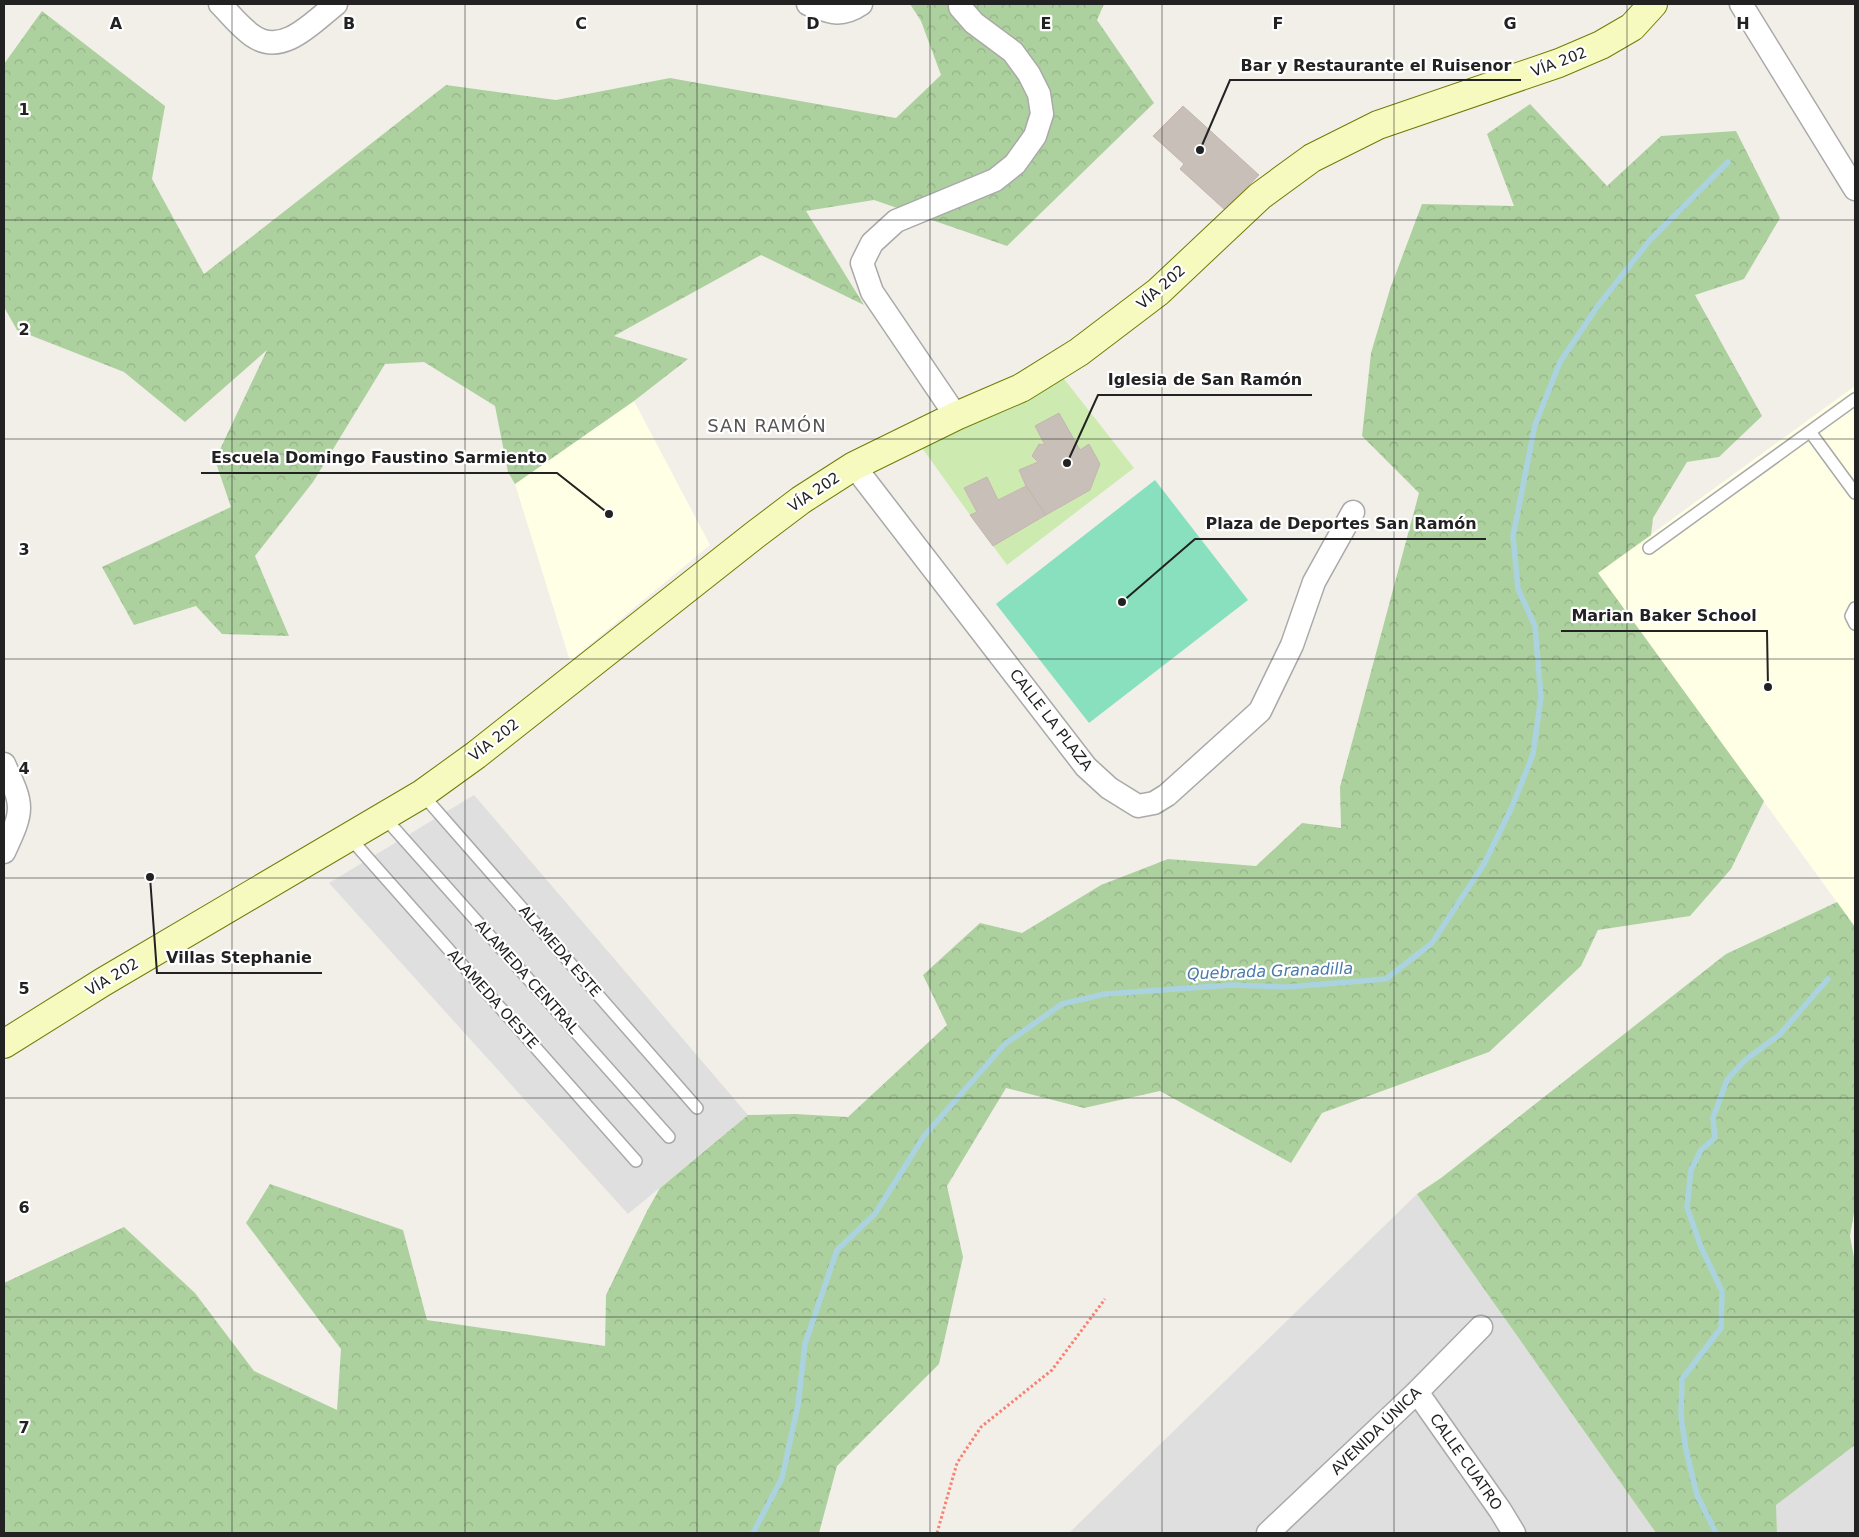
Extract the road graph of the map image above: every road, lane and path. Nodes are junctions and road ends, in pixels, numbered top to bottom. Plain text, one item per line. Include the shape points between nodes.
1 (220, 4) edge
2 (336, 4) edge
3 (808, 4) edge
4 (861, 4) edge
5 (960, 4) edge
6 (1653, 4) edge
7 (1741, 4) edge
8 (1855, 189) edge
9 (1855, 399) edge
10 (956, 416) junction
11 (1811, 433) junction
12 (854, 466) junction
13 (1855, 493) edge
14 (1353, 512) dead end
15 (1649, 548) dead end
16 (1855, 608) edge
17 (1855, 624) edge
18 (4, 764) edge
19 (422, 794) junction
20 (384, 817) junction
21 (350, 838) junction
22 (4, 852) edge
23 (4, 1044) edge
24 (697, 1108) dead end
25 (669, 1138) dead end
26 (636, 1161) dead end
27 (1105, 1299) dead end
28 (1481, 1327) dead end
29 (1417, 1392) junction
30 (937, 1533) edge
31 (1268, 1533) edge
32 (1514, 1533) edge

1 - 2 street via 254,37 273,43 290,40
3 - 4 street via 832,14 850,12
5 - 10 street via 974,23 1013,52 1029,74 1039,94 1042,114 1035,136 1015,164 996,180 896,221 872,243 862,264 872,292
6 - 10 main road, VÍA 202 via 1632,27 1601,46 1559,64 1378,125 1312,158 1260,196 1158,292 1079,352 1021,388
7 - 8 street
9 - 11 lane
10 - 12 main road, VÍA 202
11 - 13 lane
11 - 15 lane
12 - 14 street, CALLE LA PLAZA via 1086,767 1109,788 1138,806 1154,803 1167,795 1260,711 1292,645 1314,582
12 - 19 main road, VÍA 202 via 763,528
16 - 17 lane via 1851,616
18 - 22 street via 19,796 19,819
19 - 20 main road, VÍA 202
19 - 24 lane, ALAMEDA ESTE
20 - 21 main road, VÍA 202
20 - 25 lane, ALAMEDA CENTRAL
21 - 23 main road, VÍA 202 via 103,982
21 - 26 lane, ALAMEDA OESTE
27 - 30 path via 1052,1370 982,1427 957,1463
28 - 29 street, AVENIDA ÚNICA
29 - 31 street, AVENIDA ÚNICA
29 - 32 street, CALLE CUATRO

